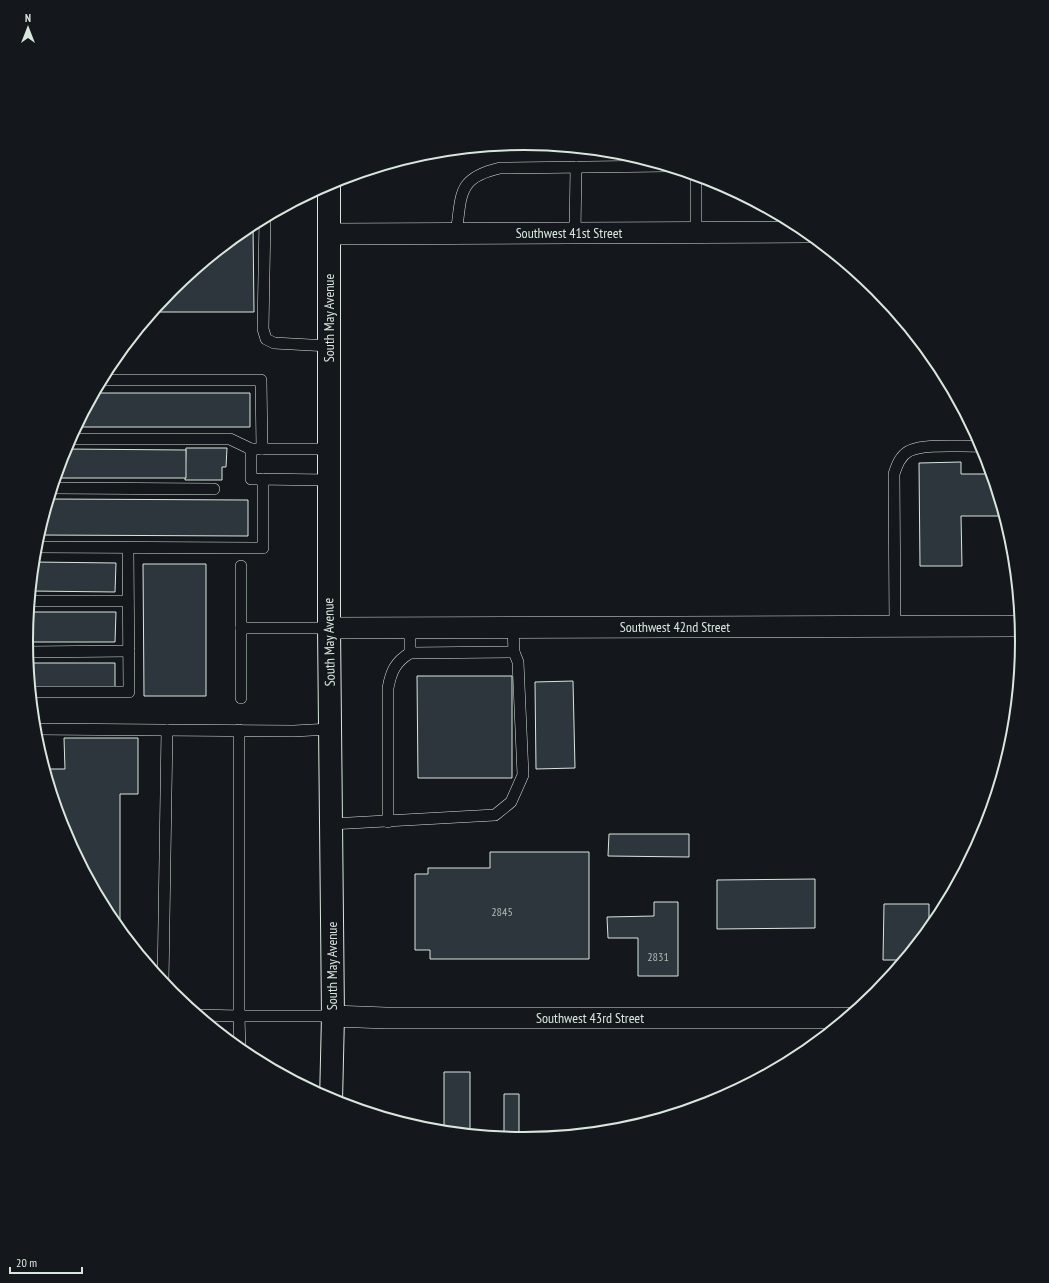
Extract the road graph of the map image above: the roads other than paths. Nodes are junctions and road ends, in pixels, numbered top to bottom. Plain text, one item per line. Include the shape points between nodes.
1 (649, 166) edge
2 (576, 167) junction
3 (696, 181) edge
4 (329, 190) edge
5 (265, 225) edge
6 (797, 232) edge
7 (575, 233) junction
8 (696, 233) junction
9 (329, 234) junction
10 (456, 234) junction
11 (329, 346) junction
12 (109, 380) edge
13 (77, 439) edge
14 (976, 446) edge
15 (256, 448) junction
16 (329, 448) junction
17 (263, 479) junction
18 (329, 480) junction
19 (58, 488) edge
20 (214, 489) dead end
21 (42, 547) edge
22 (128, 548) junction
23 (241, 566) dead end
24 (35, 601) edge
25 (128, 601) junction
26 (895, 626) junction
27 (1016, 626) edge
28 (241, 628) junction
29 (329, 628) junction
30 (410, 628) junction
31 (513, 628) junction
32 (33, 652) edge
33 (129, 652) junction
34 (514, 652) junction
35 (410, 654) junction
36 (36, 692) edge
37 (241, 698) dead end
38 (41, 729) edge
39 (330, 729) junction
40 (167, 730) junction
41 (239, 730) junction
42 (388, 822) junction
43 (331, 824) junction
44 (163, 975) edge
45 (205, 1015) edge
46 (239, 1016) junction
47 (333, 1016) junction
48 (840, 1018) edge
49 (240, 1042) edge
50 (331, 1094) edge

1 - 2 lane
2 - 7 lane
2 - 10 lane via 500,168 486,171 473,178 462,191
3 - 8 lane
4 - 9 main road, South May Avenue
5 - 11 lane via 263,329 266,339 274,343
6 - 8 street, Southwest 41st Street
7 - 8 street, Southwest 41st Street
7 - 10 street, Southwest 41st Street
9 - 10 street, Southwest 41st Street
9 - 11 main road, South May Avenue
11 - 16 main road, South May Avenue
12 - 15 lane via 261,380
13 - 15 lane via 230,439
14 - 26 lane via 923,447 908,452 898,462 894,474
15 - 16 lane
15 - 17 lane via 251,479
16 - 18 main road, South May Avenue
17 - 18 lane
17 - 22 lane via 263,548
18 - 29 main road, South May Avenue
19 - 20 lane
21 - 22 lane
22 - 25 lane
23 - 28 lane
24 - 25 lane
25 - 33 lane
26 - 27 street, Southwest 42nd Street
26 - 31 street, Southwest 42nd Street
28 - 29 lane
28 - 37 lane
29 - 30 street, Southwest 42nd Street
29 - 39 main road, South May Avenue
30 - 31 street, Southwest 42nd Street
30 - 35 lane
31 - 34 lane
32 - 33 lane
33 - 36 lane via 129,692
34 - 35 lane
34 - 42 lane via 518,662 523,775 511,802 495,815
35 - 42 lane via 401,659 390,675 388,688
38 - 40 lane
39 - 41 lane
39 - 43 main road, South May Avenue
40 - 41 lane
40 - 44 lane
41 - 46 lane
42 - 43 lane
43 - 47 main road, South May Avenue
45 - 46 lane
46 - 47 lane
46 - 49 lane
47 - 48 street, Southwest 43rd Street
47 - 50 main road, South May Avenue

